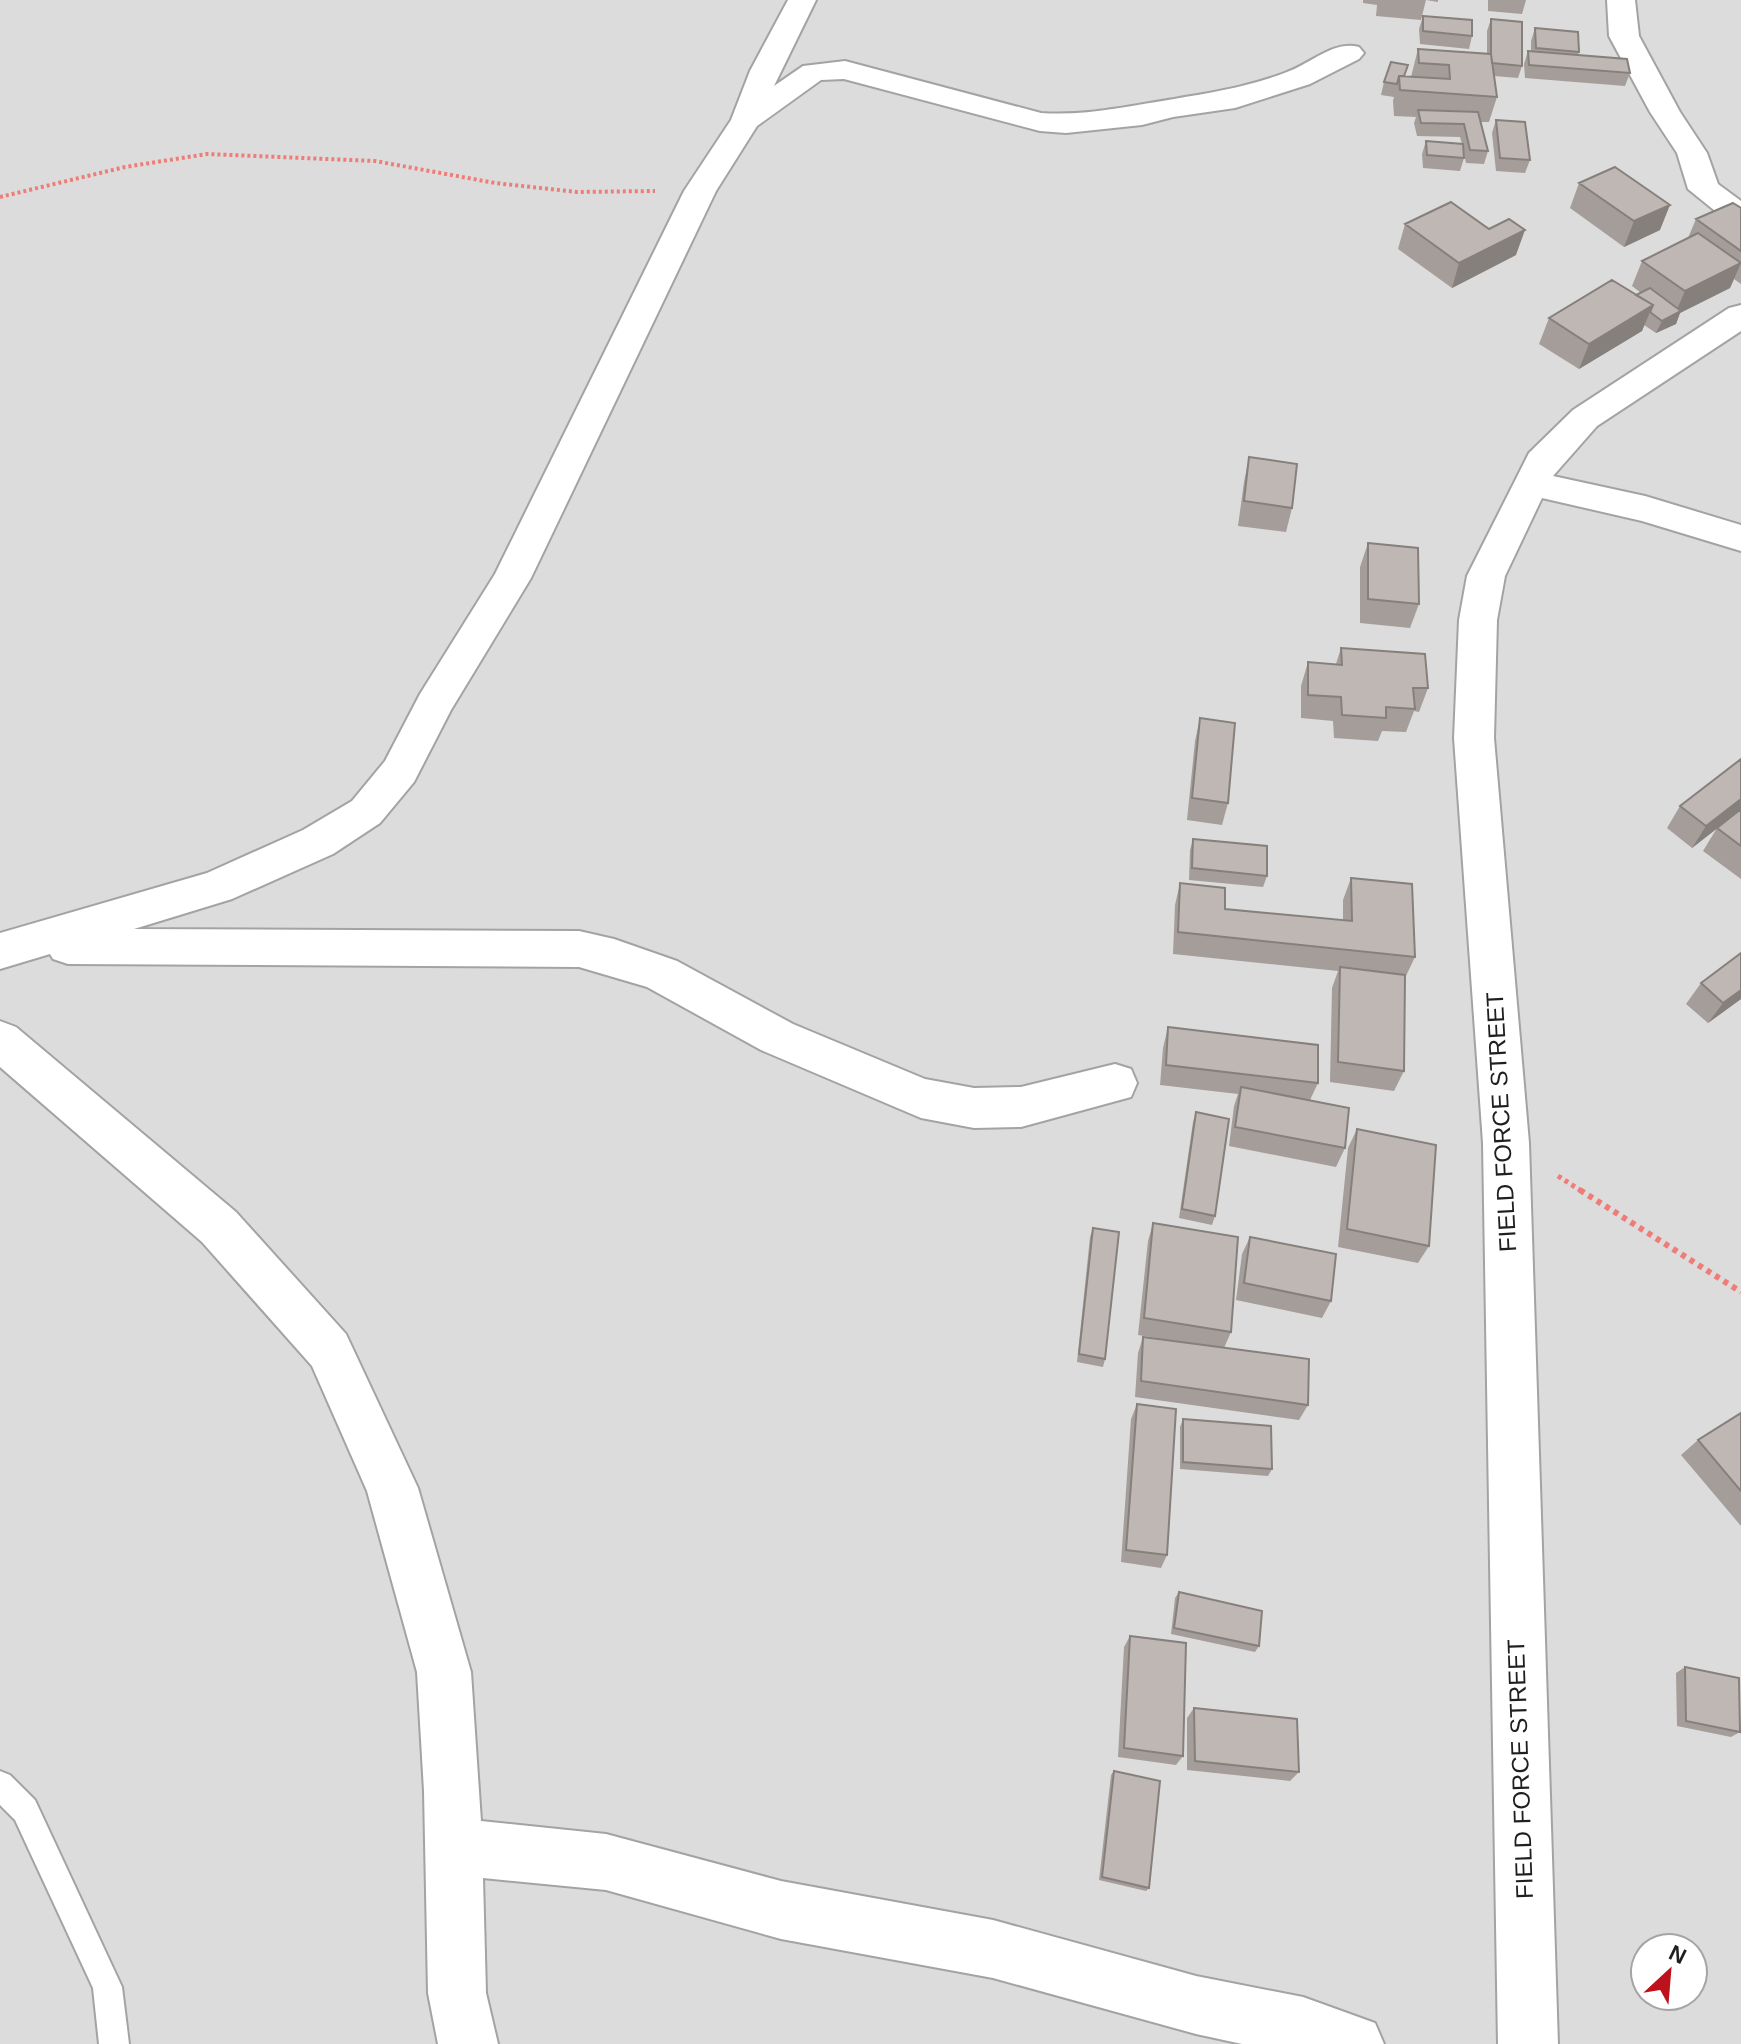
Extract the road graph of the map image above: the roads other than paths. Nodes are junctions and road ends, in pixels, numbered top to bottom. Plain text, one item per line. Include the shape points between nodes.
1 (802, 0) edge
2 (1621, 0) edge
3 (1349, 53) dead end
4 (746, 120) junction
5 (1741, 216) edge
6 (1741, 316) edge
7 (1530, 483) junction
8 (1741, 538) edge
9 (11, 948) edge
10 (0, 1040) edge
11 (1115, 1083) dead end
12 (0, 1785) edge
13 (453, 1847) junction
14 (114, 2044) edge
15 (468, 2044) edge
16 (1354, 2044) edge
17 (1528, 2044) edge

1 - 4 street
2 - 5 street via 1624,36 1692,153 1704,189
3 - 4 street via 1299,78 1235,99 1104,121 1040,122 845,70 813,72
4 - 9 street via 700,191 512,578 434,704 400,771 366,812 318,842 217,887
6 - 7 street, FIELD FORCE STREET via 1585,418 1542,462
7 - 8 street
7 - 17 street, FIELD FORCE STREET via 1486,576 1478,620 1474,723 1506,1143
9 - 11 street via 579,949 662,974 777,1037 921,1098 974,1108 1021,1107
10 - 13 street via 219,1227 329,1350 392,1488 444,1672
12 - 14 lane via 25,1810 107,1987
13 - 15 street via 457,1993
13 - 16 street via 606,1862 781,1910 993,1949

